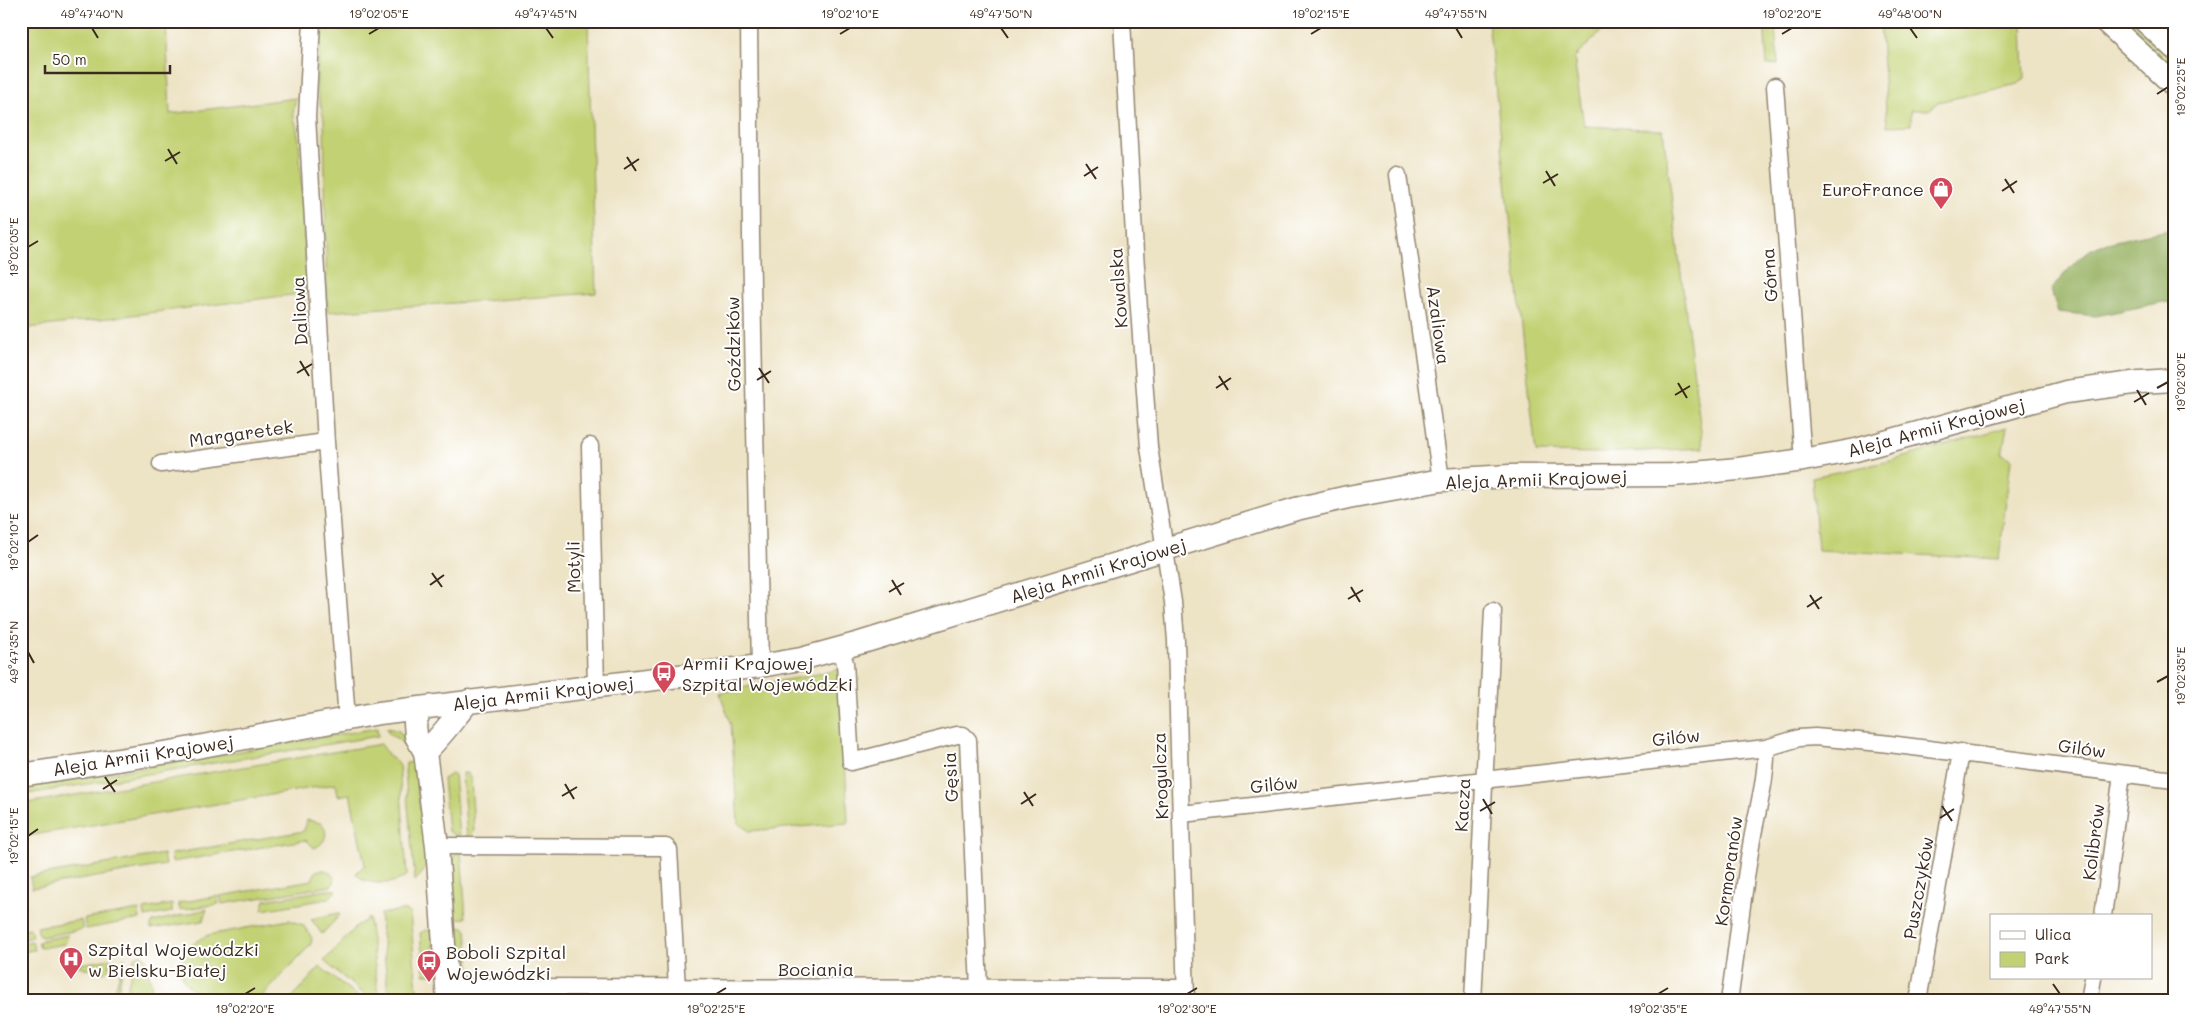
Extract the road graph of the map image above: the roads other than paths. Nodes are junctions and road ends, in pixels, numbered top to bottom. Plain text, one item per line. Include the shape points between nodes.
1 (312, 21) edge
2 (749, 21) edge
3 (1122, 21) edge
4 (2105, 21) edge
5 (2145, 21) edge
6 (2174, 48) edge
7 (2174, 84) edge
8 (1775, 86) dead end
9 (1398, 175) dead end
10 (2174, 380) edge
11 (326, 442) junction
12 (590, 446) dead end
13 (1803, 460) junction
14 (161, 464) dead end
15 (1441, 480) junction
16 (1164, 550) junction
17 (1494, 611) dead end
18 (841, 649) junction
19 (760, 666) junction
20 (596, 687) junction
21 (469, 701) junction
22 (421, 708) junction
23 (346, 719) junction
24 (1766, 748) junction
25 (425, 752) junction
26 (1961, 752) junction
27 (2122, 774) junction
28 (21, 775) edge
29 (1483, 780) junction
30 (2174, 780) edge
31 (1182, 814) junction
32 (437, 846) junction
33 (2103, 914) edge
34 (2093, 980) edge
35 (678, 988) junction
36 (979, 988) junction
37 (447, 994) edge
38 (1185, 994) edge
39 (887, 995) edge
40 (1473, 1001) edge
41 (1728, 1001) edge
42 (1918, 1001) edge
43 (2089, 1001) edge

1 - 11 street, Daliowa via 307,117
2 - 19 street, Goździków
3 - 16 street, Kowalska via 1149,447
4 - 7 street
5 - 6 street
8 - 13 street, Górna
9 - 15 street, Azaliowa
10 - 13 street, Aleja Armii Krajowej via 2066,392 1856,450
11 - 14 street, Margaretek
11 - 23 street, Daliowa
12 - 20 street, Motyli
13 - 15 street, Aleja Armii Krajowej via 1672,475 1510,476
15 - 16 street, Aleja Armii Krajowej via 1348,496 1296,509
16 - 18 street, Aleja Armii Krajowej
16 - 31 street, Krogulcza via 1176,641
17 - 29 street, Kacza
18 - 19 street, Aleja Armii Krajowej
18 - 36 street, Gęsia via 845,663 851,762 957,734 968,740
19 - 20 street, Aleja Armii Krajowej
20 - 21 street, Aleja Armii Krajowej
21 - 22 street, Aleja Armii Krajowej
21 - 25 street
22 - 23 street, Aleja Armii Krajowej
22 - 25 street via 430,740
23 - 28 street, Aleja Armii Krajowej via 176,752
24 - 26 street, Gilów via 1816,737
24 - 29 street, Gilów
24 - 41 street, Kormoranów
25 - 32 street
26 - 27 street, Gilów
26 - 42 street, Puszczyków
27 - 30 street, Gilów
27 - 33 street, Kolibrów
29 - 31 street, Gilów
29 - 40 street, Kacza
31 - 38 street, Krogulcza
32 - 35 street via 666,847 669,850
32 - 37 street
34 - 43 street
35 - 37 street, Bociania
35 - 39 street, Bociania
36 - 38 street, Bociania
36 - 39 street, Bociania

